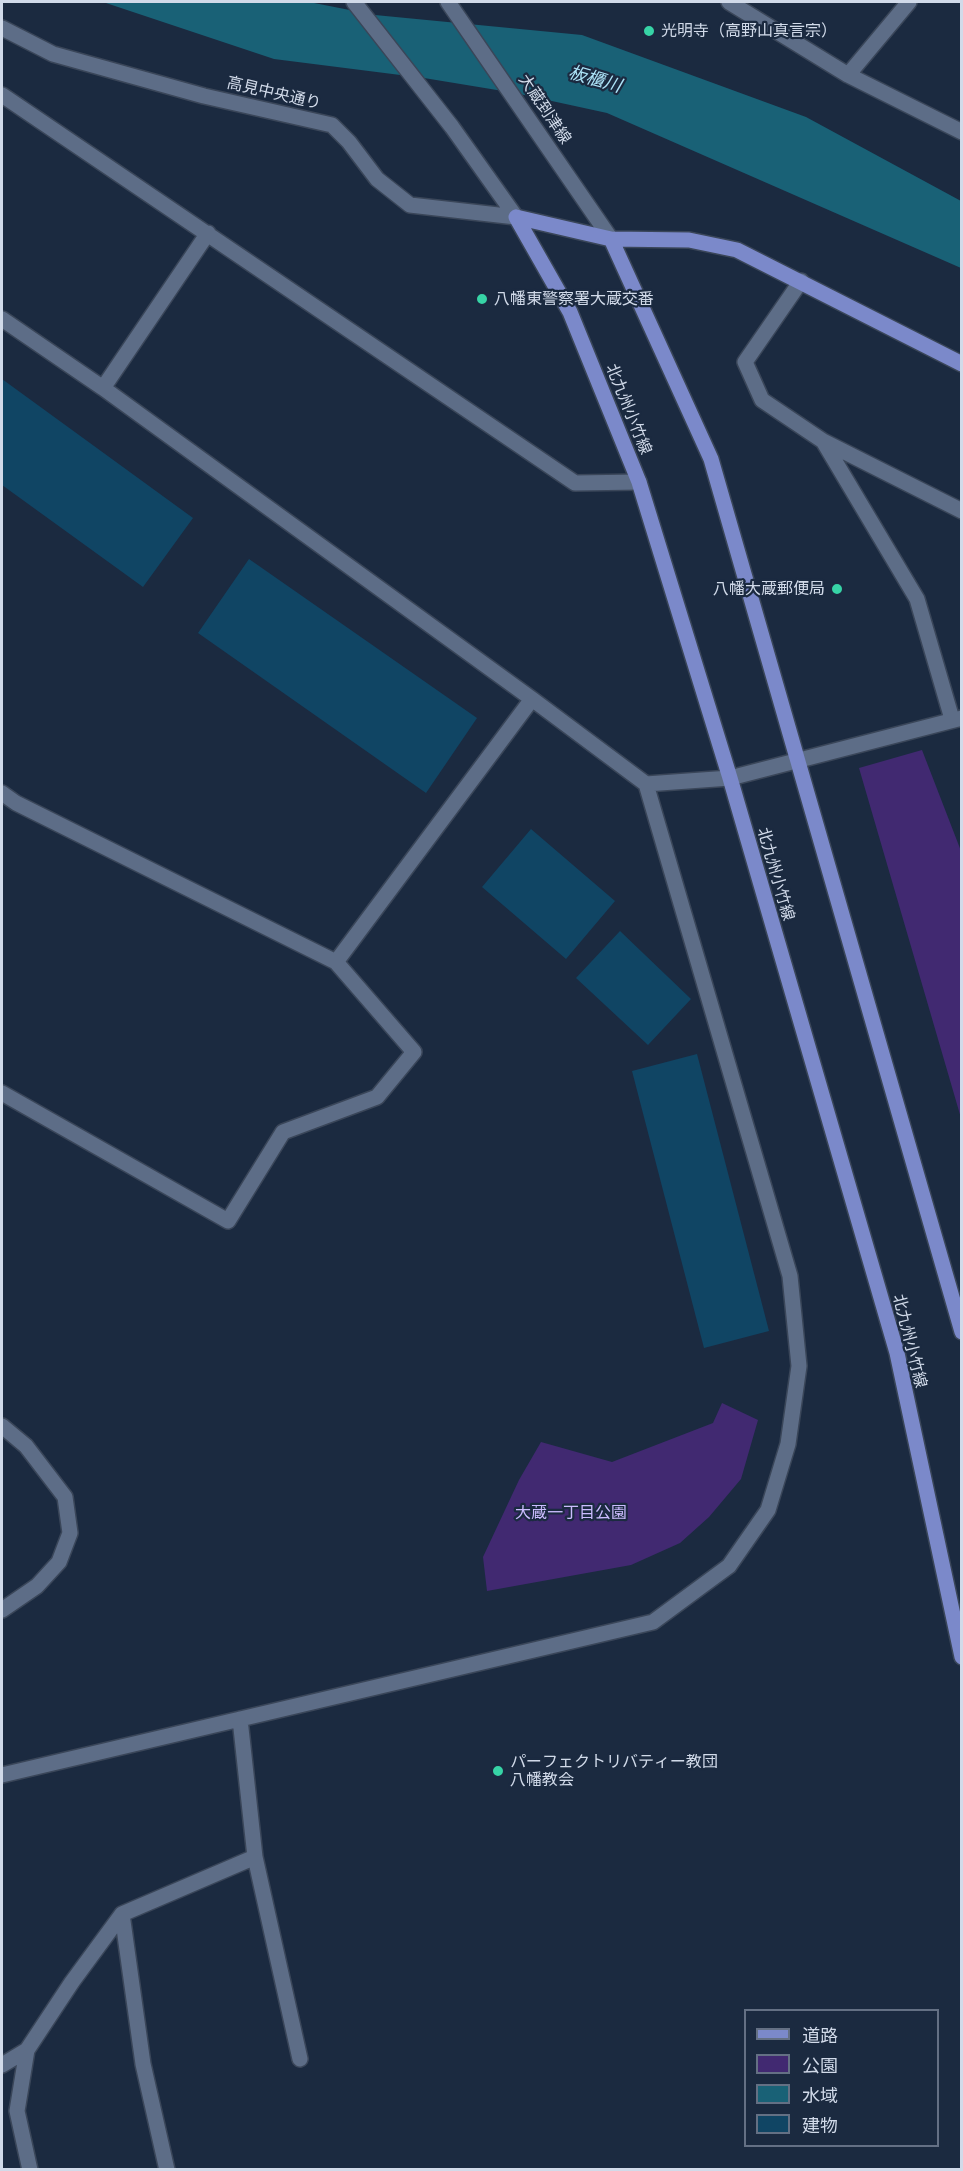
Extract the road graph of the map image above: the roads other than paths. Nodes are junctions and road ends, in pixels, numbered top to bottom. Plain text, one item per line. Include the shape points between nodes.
1 (354, 2) edge
2 (452, 2) edge
3 (729, 2) edge
4 (909, 2) edge
5 (2, 28) edge
6 (848, 75) junction
7 (2, 94) edge
8 (962, 132) edge
9 (516, 217) junction
10 (208, 233) junction
11 (611, 239) junction
12 (801, 281) junction
13 (2, 319) edge
14 (962, 364) edge
15 (103, 388) junction
16 (823, 441) junction
17 (639, 482) junction
18 (962, 511) edge
19 (532, 699) junction
20 (957, 719) edge
21 (798, 759) junction
22 (730, 778) junction
23 (646, 784) junction
24 (2, 792) edge
25 (336, 962) junction
26 (2, 1094) edge
27 (962, 1332) edge
28 (2, 1426) edge
29 (2, 1610) edge
30 (962, 1657) edge
31 (240, 1719) junction
32 (2, 1775) edge
33 (255, 1857) junction
34 (122, 1914) junction
35 (27, 2050) junction
36 (300, 2059) dead end
37 (2, 2066) edge
38 (30, 2169) edge
39 (167, 2169) edge

1 - 9 street via 452,127
2 - 11 street, 大蔵到津線
3 - 6 street
4 - 6 street
5 - 9 street, 高見中央通り via 53,54 204,96 332,125 377,178 410,205
6 - 8 street
7 - 10 street
9 - 11 main road
9 - 17 main road, 北九州小竹線 via 570,312
10 - 15 street
10 - 17 street via 575,483
11 - 12 main road via 689,240 737,250
11 - 21 main road via 711,459
12 - 14 main road
12 - 16 street via 745,362 762,400
13 - 15 street
15 - 19 street
16 - 18 street
16 - 20 street via 917,598
17 - 22 main road, 北九州小竹線
19 - 23 street
19 - 25 street
20 - 21 street
21 - 22 street
21 - 27 main road
22 - 23 street
22 - 30 main road, 北九州小竹線 via 897,1353
23 - 31 street via 790,1276 799,1366 788,1444 768,1510 729,1566 653,1622
24 - 25 street
25 - 26 street via 414,1052 377,1097 283,1132 228,1221
28 - 29 street via 26,1446 65,1497 70,1533 59,1562 37,1586
31 - 32 street
31 - 33 street
33 - 34 street
33 - 36 street
34 - 35 street
34 - 39 street via 143,2064
35 - 37 street
35 - 38 street via 17,2111

